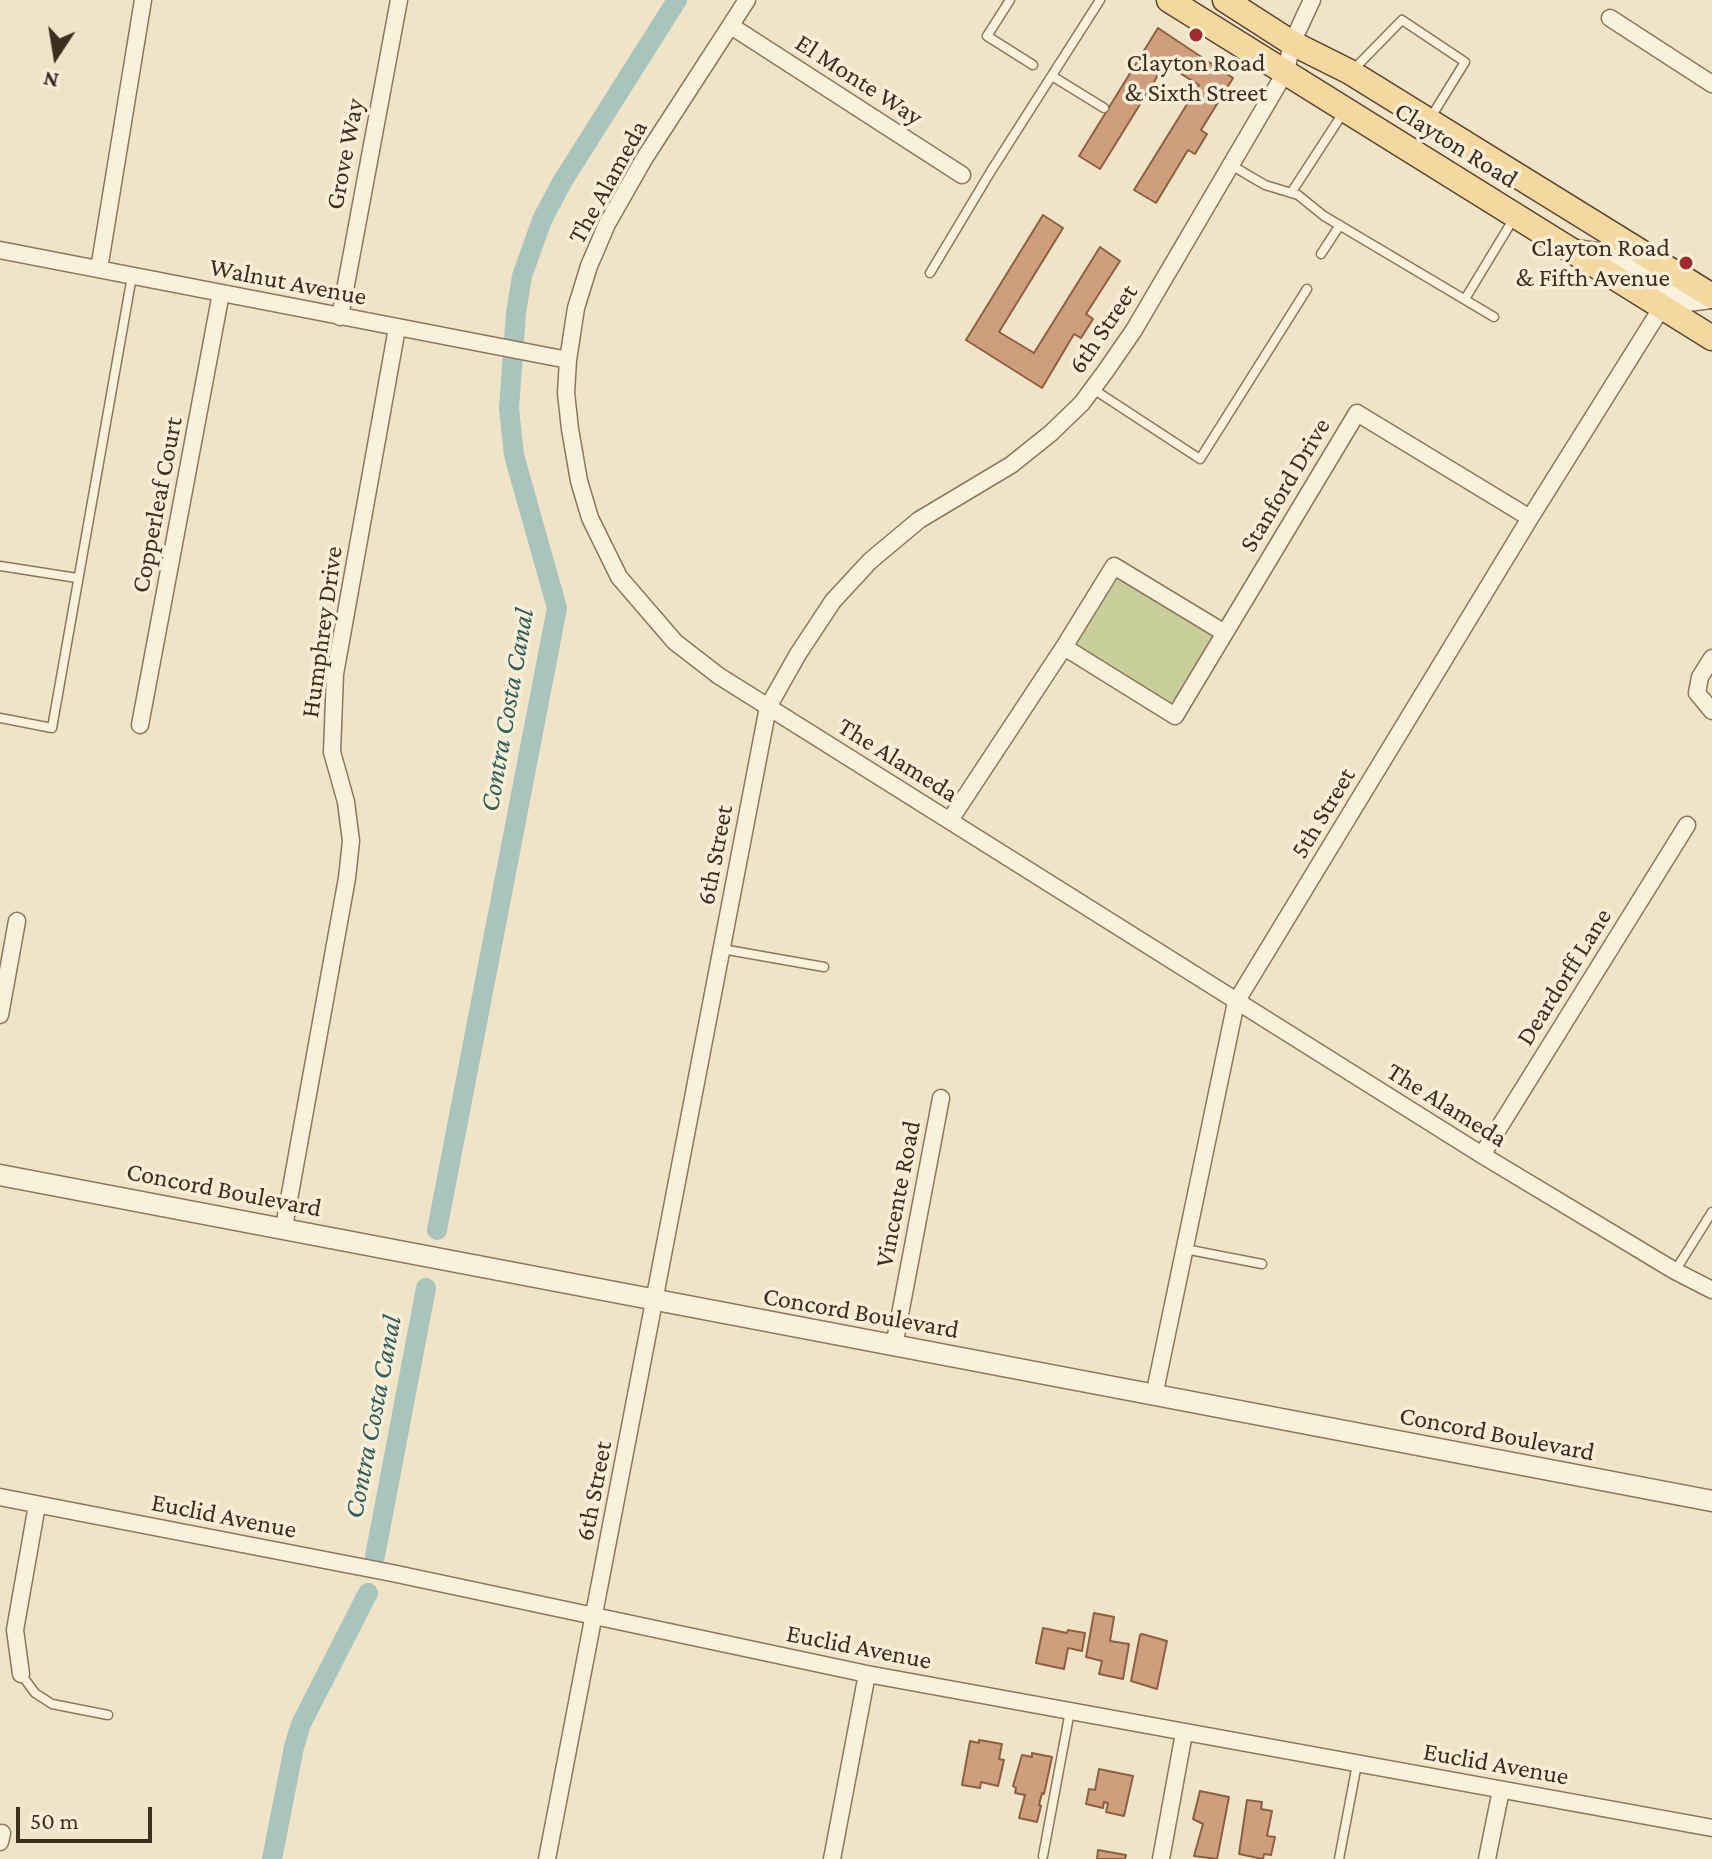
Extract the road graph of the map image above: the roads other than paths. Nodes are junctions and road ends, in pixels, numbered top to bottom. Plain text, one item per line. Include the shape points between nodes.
1 (143, 0) edge
2 (399, 0) edge
3 (747, 0) edge
4 (1010, 0) edge
5 (1100, 0) edge
6 (1169, 0) edge
7 (1225, 0) edge
8 (1312, 0) edge
9 (1610, 18) dead end
10 (731, 26) junction
11 (1292, 43) junction
12 (1033, 65) dead end
13 (1286, 71) junction
14 (1350, 72) junction
15 (1052, 76) junction
16 (1712, 84) edge
17 (1104, 108) dead end
18 (1345, 109) junction
19 (1429, 121) junction
20 (1231, 165) junction
21 (962, 175) dead end
22 (1291, 193) junction
23 (1516, 216) junction
24 (1340, 225) junction
25 (1567, 247) junction
26 (0, 250) edge
27 (1321, 254) dead end
28 (99, 269) junction
29 (930, 273) dead end
30 (132, 275) junction
31 (1307, 289) dead end
32 (221, 293) junction
33 (1712, 298) edge
34 (1465, 299) junction
35 (1662, 307) junction
36 (340, 317) junction
37 (1494, 317) dead end
38 (397, 328) junction
39 (1712, 338) edge
40 (568, 360) junction
41 (1093, 389) junction
42 (1530, 518) junction
43 (0, 566) edge
44 (77, 578) junction
45 (1223, 632) junction
46 (1064, 647) junction
47 (1712, 658) edge
48 (768, 707) junction
49 (1712, 711) edge
50 (0, 718) edge
51 (140, 725) dead end
52 (950, 820) junction
53 (1687, 825) dead end
54 (17, 921) dead end
55 (721, 949) junction
56 (824, 967) dead end
57 (1236, 1002) junction
58 (0, 1015) edge
59 (941, 1098) dead end
60 (1482, 1155) junction
61 (0, 1175) edge
62 (1712, 1212) edge
63 (284, 1227) junction
64 (1185, 1249) junction
65 (1262, 1264) dead end
66 (1675, 1271) junction
67 (1712, 1290) edge
68 (653, 1301) junction
69 (894, 1346) junction
70 (1154, 1396) junction
71 (0, 1497) edge
72 (1712, 1501) edge
73 (37, 1505) junction
74 (595, 1618) junction
75 (21, 1674) joint
76 (867, 1674) junction
77 (1070, 1711) junction
78 (108, 1715) dead end
79 (1184, 1733) junction
80 (1357, 1764) junction
81 (1501, 1790) junction
82 (1712, 1828) edge
83 (1043, 1856) dead end
84 (547, 1859) edge
85 (832, 1859) edge
86 (1161, 1859) edge
87 (1339, 1859) edge
88 (1487, 1859) edge

1 - 28 street
2 - 36 street, Grove Way
3 - 10 street, The Alameda
4 - 12 lane via 987,36
5 - 15 lane
6 - 13 main road, Clayton Road
7 - 11 main road, Clayton Road
8 - 11 street, 6th Street
9 - 16 street
10 - 21 street, El Monte Way
10 - 40 street, The Alameda via 607,224 576,308
11 - 13 street, 6th Street
11 - 14 main road, Clayton Road
13 - 18 main road, Clayton Road
13 - 20 street, 6th Street
14 - 19 main road, Clayton Road
14 - 19 lane via 1402,20 1465,62
15 - 17 lane
15 - 29 lane
18 - 22 lane
18 - 23 main road, Clayton Road
19 - 33 main road, Clayton Road
20 - 22 lane
20 - 41 street, 6th Street
22 - 24 lane
23 - 25 main road, Clayton Road
23 - 34 lane
24 - 27 lane
24 - 34 lane
25 - 33 street via 1610,253 1688,303
25 - 35 main road, Clayton Road
26 - 28 street, Walnut Avenue
28 - 30 street, Walnut Avenue
30 - 32 street, Walnut Avenue
30 - 44 lane
31 - 41 lane via 1200,459
32 - 36 street, Walnut Avenue
32 - 51 street, Copperleaf Court
34 - 37 lane
35 - 39 main road, Clayton Road
35 - 42 street, 5th Street
36 - 38 street, Walnut Avenue
38 - 40 street, Walnut Avenue
38 - 63 street, Humphrey Drive via 335,674 332,752 351,841 347,878
40 - 48 street, The Alameda via 566,393 579,481 590,518 619,577 675,642
41 - 48 street, 6th Street via 1011,465 919,520 870,561 833,601
42 - 45 street, Stanford Drive via 1357,413
42 - 57 street, 5th Street
43 - 44 lane
44 - 50 lane via 52,728
45 - 46 street via 1114,566
45 - 46 street, Stanford Drive via 1175,716
46 - 52 street
47 - 49 street via 1697,693
48 - 52 street, The Alameda
48 - 55 street, 6th Street
52 - 57 street, The Alameda
53 - 60 street, Deardorff Lane
54 - 58 street
55 - 56 lane
55 - 68 street, 6th Street
57 - 60 street, The Alameda
57 - 64 street, 5th Street
59 - 69 street, Vincente Road
60 - 66 street, The Alameda
61 - 63 street, Concord Boulevard
62 - 66 lane
63 - 68 street, Concord Boulevard
64 - 65 lane
64 - 70 street, 5th Street
66 - 67 street, The Alameda
68 - 69 street, Concord Boulevard
68 - 74 street, 6th Street
69 - 70 street, Concord Boulevard
70 - 72 street, Concord Boulevard
71 - 73 street, Euclid Avenue
73 - 74 street, Euclid Avenue
73 - 75 street via 15,1630
74 - 76 street, Euclid Avenue
74 - 84 street, 6th Street
75 - 78 lane via 52,1704
76 - 77 street, Euclid Avenue
76 - 85 street
77 - 79 street, Euclid Avenue
77 - 83 lane
79 - 80 street, Euclid Avenue
79 - 86 street
80 - 81 street, Euclid Avenue
80 - 87 lane
81 - 82 street, Euclid Avenue
81 - 88 street

